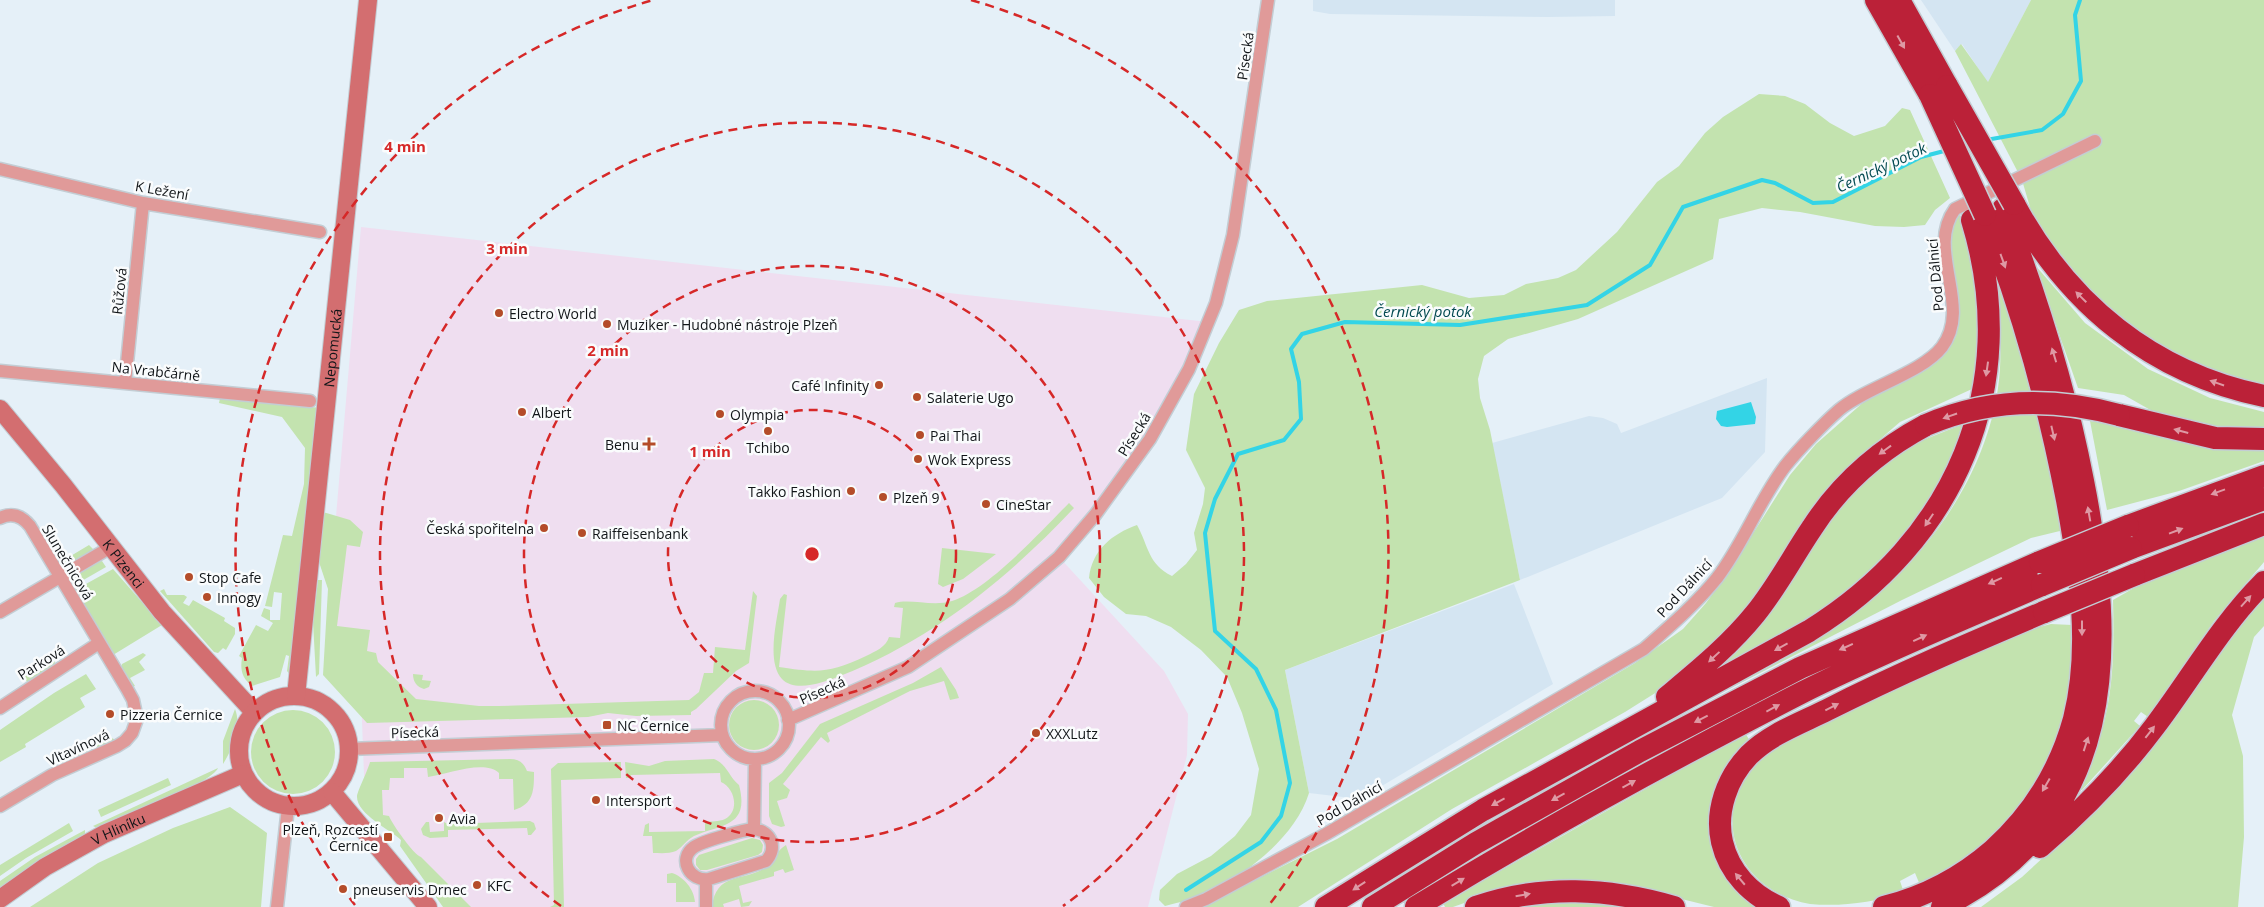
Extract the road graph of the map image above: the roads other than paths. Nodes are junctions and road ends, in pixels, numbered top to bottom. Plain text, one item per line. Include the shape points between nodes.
1 (368, 0) edge
2 (1268, 0) edge
3 (1876, 0) edge
4 (1899, 0) edge
5 (1938, 90) junction
6 (2095, 141) dead end
7 (1, 171) edge
8 (143, 203) junction
9 (1994, 212) junction
10 (320, 232) dead end
11 (0, 371) edge
12 (125, 383) junction
13 (2264, 396) edge
14 (310, 401) dead end
15 (0, 409) edge
16 (2264, 439) edge
17 (2264, 476) edge
18 (2264, 500) edge
19 (0, 518) edge
20 (2264, 524) edge
21 (111, 547) junction
22 (60, 577) junction
23 (2264, 582) edge
24 (0, 612) edge
25 (99, 643) junction
26 (296, 696) junction
27 (0, 708) edge
28 (254, 712) junction
29 (788, 720) junction
30 (1632, 727) junction
31 (722, 735) junction
32 (349, 749) junction
33 (755, 759) junction
34 (243, 774) junction
35 (332, 792) junction
36 (0, 806) edge
37 (288, 807) junction
38 (754, 829) junction
39 (706, 880) junction
40 (1988, 881) junction
41 (0, 899) edge
42 (277, 907) edge
43 (428, 907) edge
44 (706, 907) edge
45 (1186, 907) edge
46 (1326, 907) edge
47 (1373, 907) edge
48 (1416, 907) edge
49 (1476, 907) edge
50 (1674, 907) edge
51 (1780, 907) edge
52 (1884, 907) edge
53 (1942, 907) edge

1 - 26 street, Nepomucká
2 - 29 street, Písecká via 1233,235 1216,303 1188,369 1150,439 1095,515 1059,557 1010,600 908,668
3 -> 5 highway
4 - 5 highway
5 - 9 highway, bridge
5 - 9 highway, bridge
6 - 45 street, Pod Dálnicí via 1955,209 1948,219 1945,250 1954,315 1950,333 1941,348 1928,360 1840,410 1786,465 1717,577 1644,649 1326,834
7 - 8 street, K Ležení
8 - 10 street, K Ležení
8 - 12 street, Růžová
13 -> 9 highway via 2227,387 2184,370 2123,334 2069,285 2044,254
9 -> 30 highway via 1983,260 1990,321 1987,367 1978,412 1964,455 1931,518 1884,574 1837,613
40 -> 9 highway via 2030,841 2070,783 2093,720 2102,649 2099,574 2062,383 2040,312
9 -> 52 highway via 2045,400 2078,563 2082,648 2078,696 2061,757 2042,792 2016,826 1984,857 1950,881
11 - 12 street, Na Vrabčárně
12 - 14 street, Na Vrabčárně
15 - 21 street, K Plzenci
16 -> 30 highway, bridge via 2215,438 2061,403 2011,403 1973,409 1926,426 1891,446 1848,482 1821,515 1749,621 1705,666
17 -> 47 highway, bridge via 2040,562 1792,672 1623,760 1476,843
48 -> 18 highway, bridge via 1650,773 1805,692 2042,585 2131,548
19 - 22 street, Slunečnicová via 11,515 25,520
51 -> 20 highway, bridge via 1757,895 1728,861 1720,818 1731,779 1743,761 1768,741 1847,700 2044,612
21 - 22 street
21 - 28 street, K Plzenci via 162,612
22 - 24 street
22 - 25 street, Slunečnicová
40 -> 23 highway via 2002,879 2029,856 2129,758 2222,630
25 - 27 street, Parková
25 - 36 street, Vltavínová via 133,700 136,718 132,733 117,746 52,775
26 - 28 street via 274,700
26 - 32 street via 313,699 327,707 342,726
28 - 34 street via 246,723 238,748
29 - 31 street via 779,701 769,694 746,692 735,697 724,709 720,725
29 - 33 street via 788,734 783,745 765,758
30 -> 46 highway via 1483,810
31 - 32 street, Písecká
31 - 33 street via 734,753
32 - 35 street via 348,765
33 - 38 street
34 - 37 street via 261,796 274,804
34 - 41 street, V Hliníku via 97,838 46,867
35 - 37 street via 319,801
35 - 43 street
37 - 42 street
38 - 39 street via 770,838 772,850 766,861
38 - 39 street via 694,847 687,857 687,868 696,878
39 - 44 street
40 - 53 highway
49 -> 50 highway via 1517,896 1574,890 1617,894

